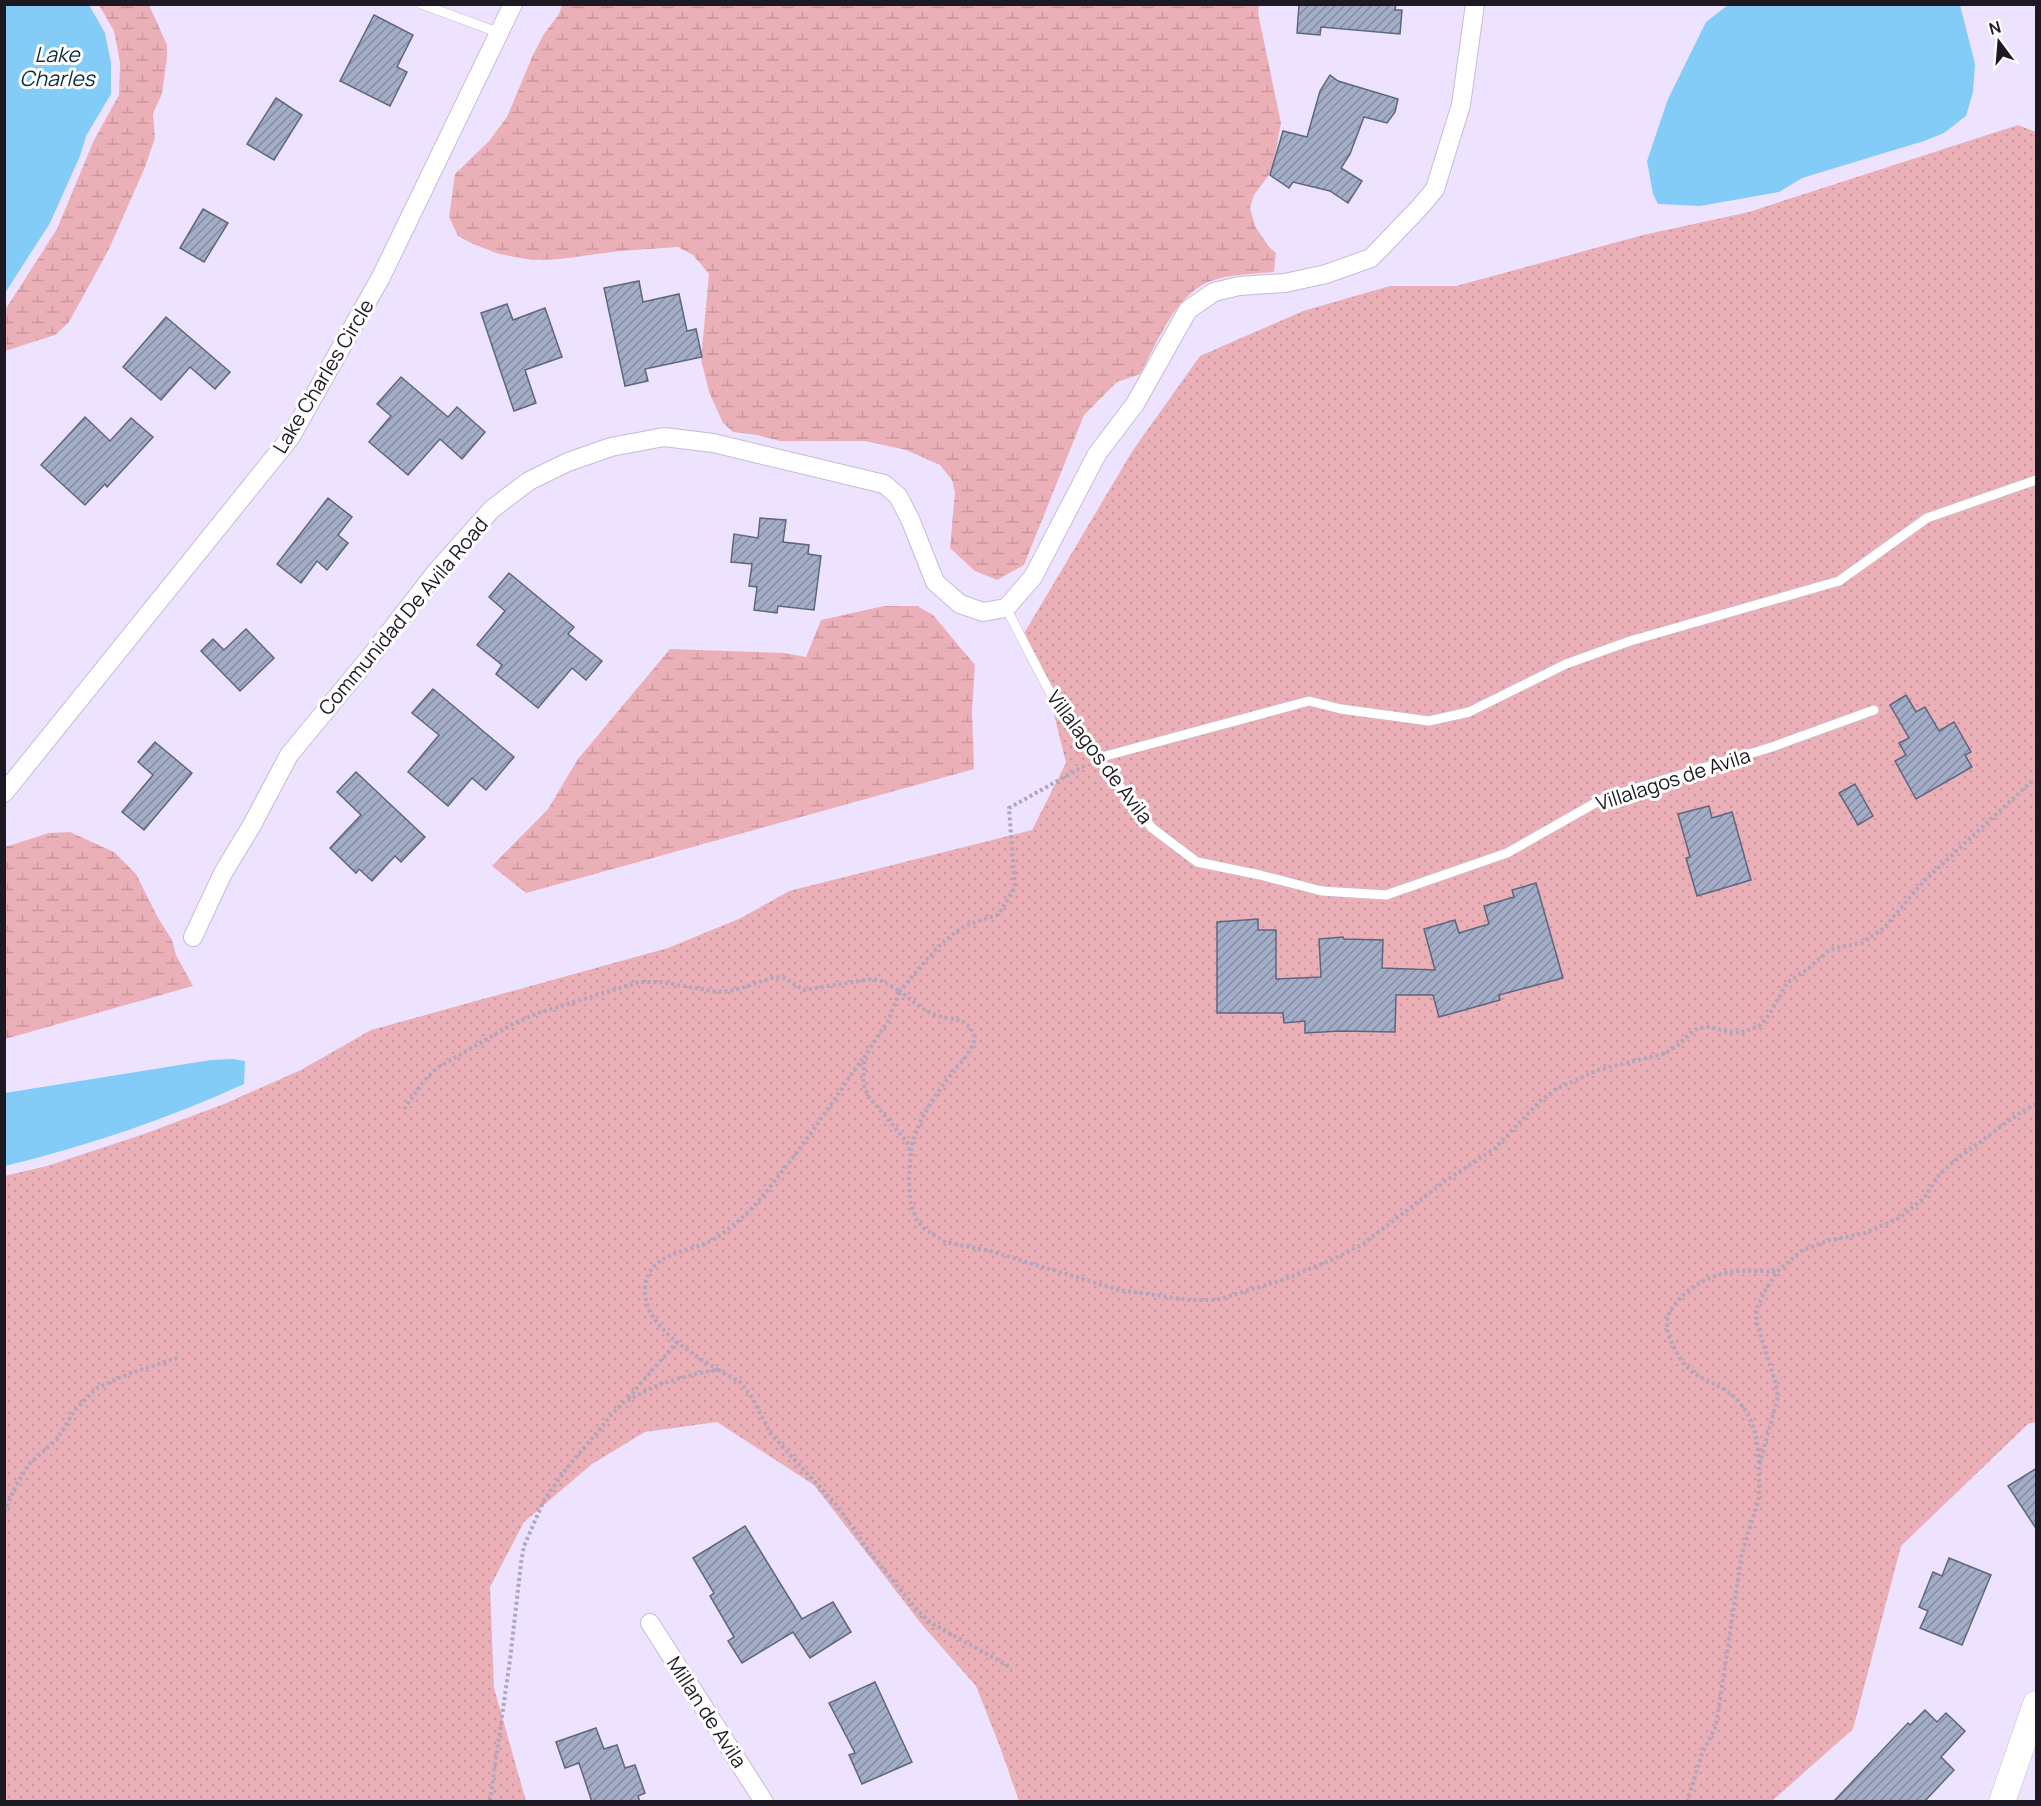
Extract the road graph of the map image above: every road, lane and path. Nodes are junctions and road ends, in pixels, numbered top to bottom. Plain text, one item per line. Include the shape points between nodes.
1 (421, 4) edge
2 (513, 4) edge
3 (1476, 4) edge
4 (500, 33) junction
5 (2037, 480) edge
6 (1006, 608) junction
7 (1874, 710) dead end
8 (1098, 758) junction
9 (2032, 781) dead end
10 (4, 793) edge
11 (193, 937) dead end
12 (900, 991) junction
13 (864, 1056) junction
14 (2037, 1104) edge
15 (404, 1109) dead end
16 (911, 1154) junction
17 (1777, 1272) junction
18 (676, 1342) junction
19 (180, 1357) dead end
20 (718, 1370) junction
21 (624, 1401) junction
22 (1759, 1466) junction
23 (4, 1512) edge
24 (650, 1623) dead end
25 (1012, 1668) dead end
26 (2037, 1704) edge
27 (490, 1801) edge
28 (764, 1802) edge
29 (1688, 1802) edge
30 (2002, 1802) edge

1 - 4 lane
2 - 4 street, Lake Charles Circle
3 - 6 street via 1461,105 1435,189 1371,258 1285,283 1214,292 1188,310 1135,404 1097,454 1033,577
4 - 10 street, Lake Charles Circle via 381,277 290,438
5 - 8 lane via 1927,518 1839,581 1630,640 1566,664 1460,715 1429,721 1309,700
6 - 8 lane, Villalagos de Avila via 1056,704
6 - 11 street, Communidad De Avila Road via 982,612 960,604 934,582 910,519 898,496 884,484 713,443 664,436 611,447 568,462 529,481 492,509 289,754 223,873
7 - 8 lane, Villalagos de Avila via 1772,747 1604,798 1507,853 1386,895 1322,891 1197,862 1152,828
8 - 12 path via 1009,808 1015,887 999,914 951,936
9 - 16 path via 1923,882 1884,928 1862,943 1828,951 1787,983 1759,1026 1740,1033 1700,1028 1666,1053 1598,1070 1556,1089 1494,1149 1363,1244 1283,1280 1216,1300 1189,1300 1119,1290 990,1251 945,1242 925,1229 913,1210 909,1189
12 - 13 path via 888,1021
12 - 15 path via 871,979 804,990 784,978 774,977 724,992 653,981 625,986 535,1014 499,1032 437,1068
12 - 16 path via 937,1016 964,1021 975,1037 971,1049 921,1122
13 - 16 path via 863,1083 868,1096 899,1131
13 - 18 path via 757,1204 712,1240 668,1255 654,1266 645,1287 646,1300 651,1313
14 - 17 path via 1959,1158 1940,1174 1924,1198 1899,1218 1865,1233 1801,1251
17 - 22 path via 1757,1308 1756,1321 1778,1397
17 - 22 path via 1736,1271 1713,1277 1683,1296 1667,1319 1666,1331 1686,1367 1729,1392 1746,1413 1758,1444
18 - 20 path
18 - 21 path
19 - 23 path via 97,1388 75,1410 57,1439 30,1463
20 - 21 path via 660,1384
20 - 25 path via 740,1383 751,1396 771,1434 838,1507 918,1611
21 - 27 path via 549,1492 524,1546
22 - 29 path via 1759,1498 1742,1553 1716,1726 1702,1754
24 - 28 street, Millan de Avila
26 - 30 street

